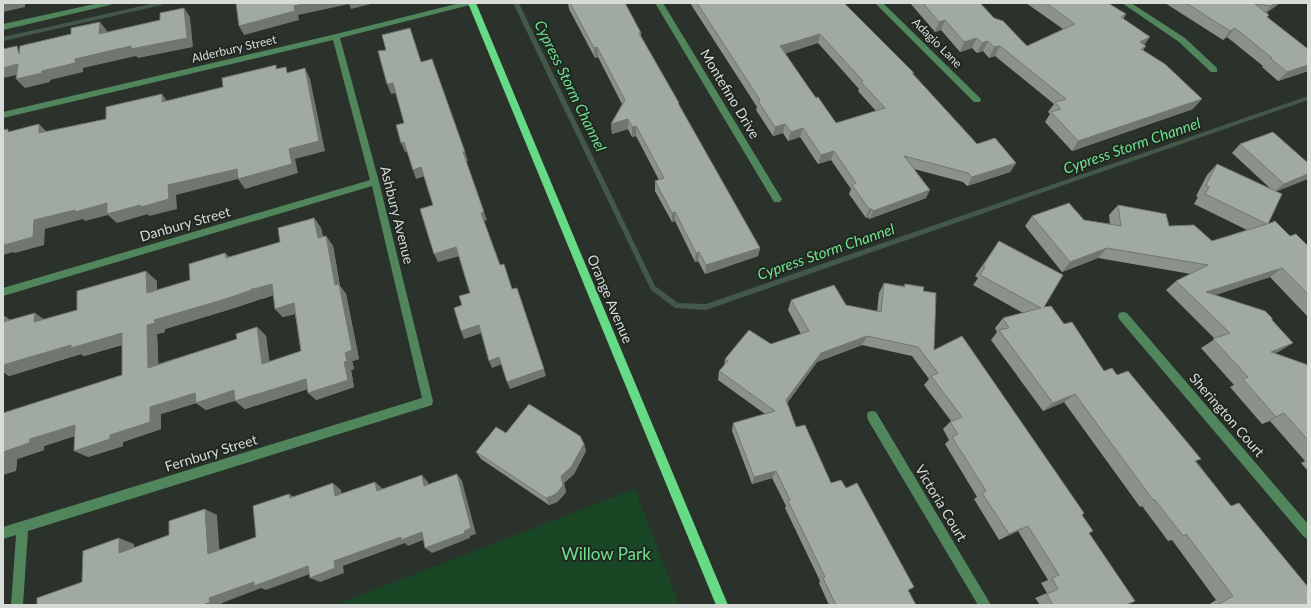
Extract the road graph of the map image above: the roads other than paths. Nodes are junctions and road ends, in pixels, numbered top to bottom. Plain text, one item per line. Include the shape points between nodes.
1 (110, 3) edge
2 (471, 3) edge
3 (659, 3) edge
4 (879, 3) edge
5 (1126, 3) edge
6 (3, 27) edge
7 (336, 37) junction
8 (1214, 70) dead end
9 (977, 100) dead end
10 (3, 115) edge
11 (375, 182) junction
12 (777, 199) dead end
13 (3, 292) edge
14 (1123, 316) dead end
15 (428, 401) joint
16 (872, 416) dead end
17 (22, 527) junction
18 (3, 533) edge
19 (1308, 533) edge
20 (17, 605) edge
21 (722, 605) edge
22 (985, 605) edge

1 - 6 street
2 - 7 street, Alderbury Street
2 - 21 main road, Orange Avenue
3 - 12 street, Montefino Drive
4 - 9 street, Adagio Lane
5 - 8 street via 1182,40
7 - 10 street, Alderbury Street
7 - 11 street, Ashbury Avenue
11 - 13 street, Danbury Street
11 - 15 street, Ashbury Avenue
14 - 19 street, Sherington Court
15 - 17 street, Fernbury Street
16 - 22 street, Victoria Court
17 - 18 street, Fernbury Street
17 - 20 street

